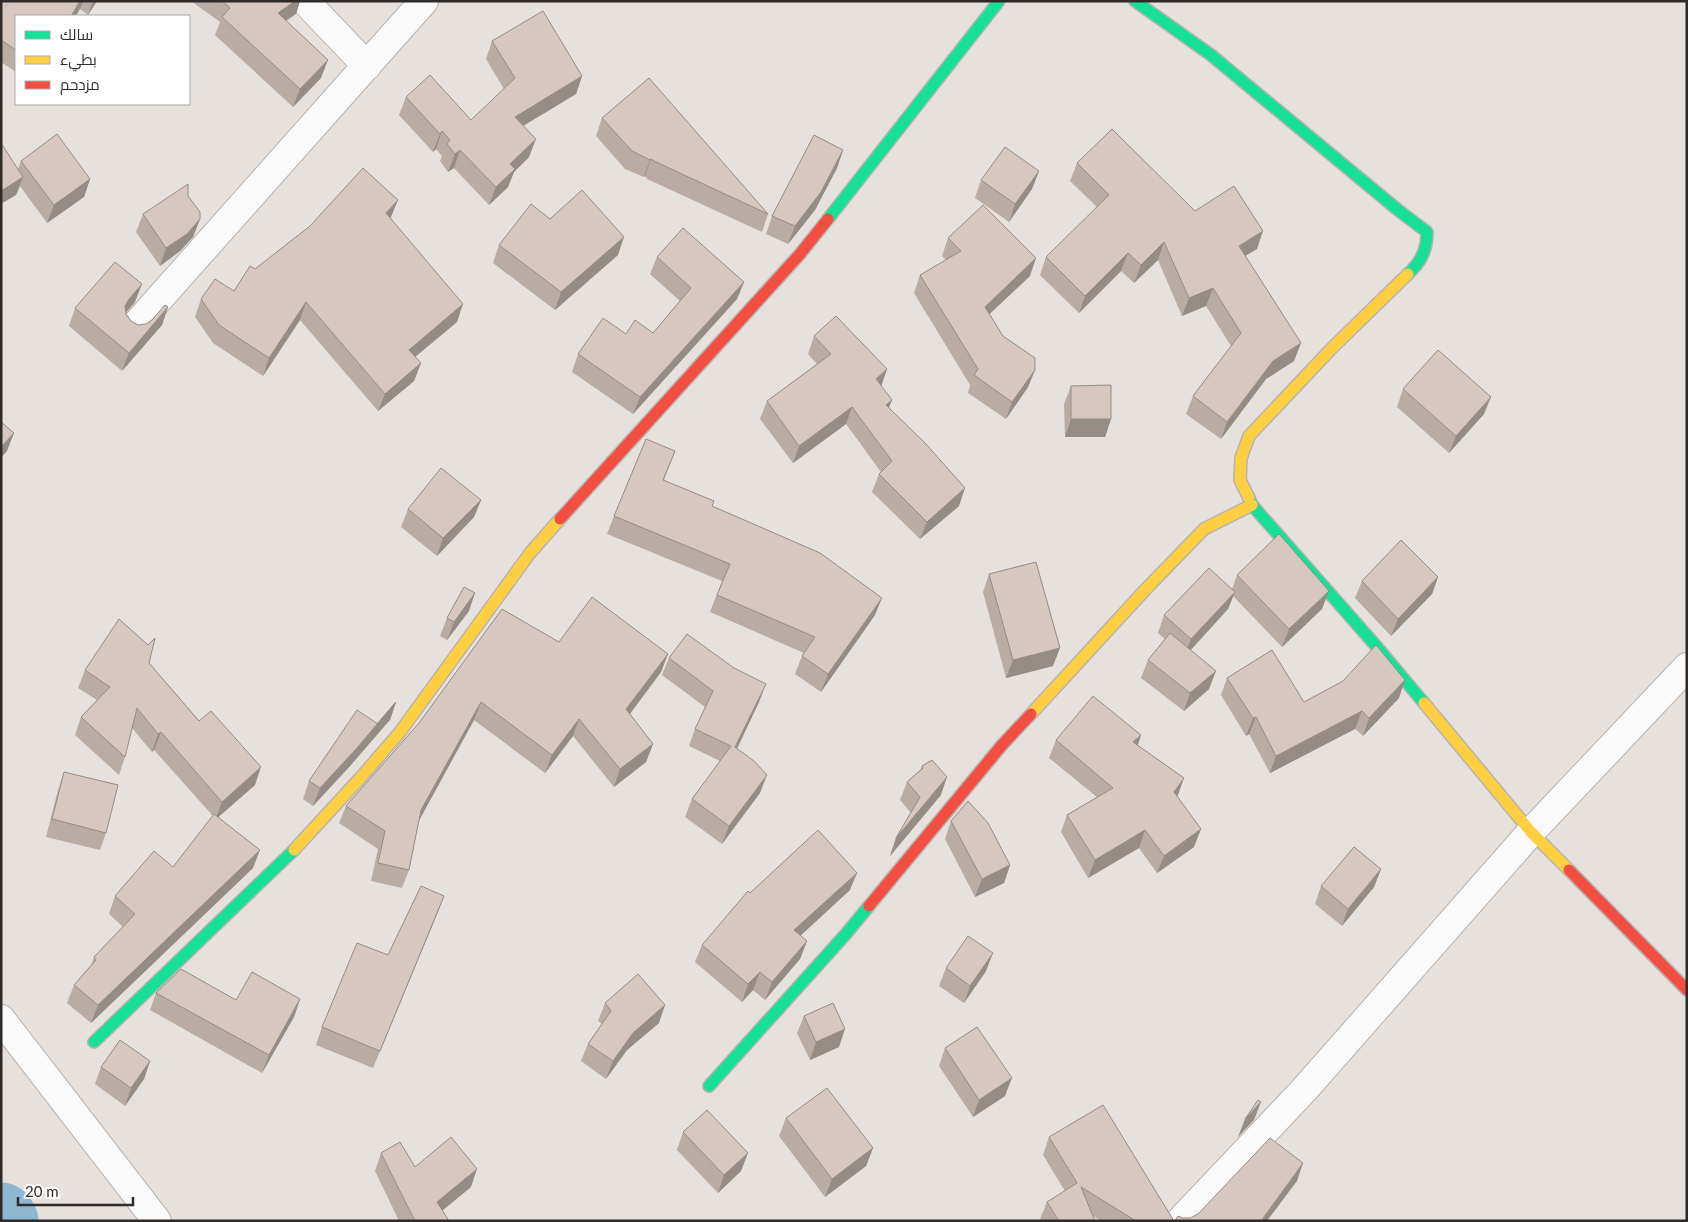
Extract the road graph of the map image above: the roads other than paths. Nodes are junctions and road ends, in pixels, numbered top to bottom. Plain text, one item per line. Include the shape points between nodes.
1 (305, 1) edge
2 (424, 1) edge
3 (1000, 1) edge
4 (1135, 1) edge
5 (367, 66) junction
6 (134, 328) edge
7 (1252, 505) junction
8 (1687, 667) edge
9 (1531, 832) junction
10 (1687, 990) edge
11 (1, 1019) edge
12 (94, 1042) dead end
13 (709, 1086) dead end
14 (156, 1221) edge
15 (1180, 1221) edge

1 - 5 street
2 - 5 street
3 - 12 street via 800,254 530,553 400,732 369,769 290,854
4 - 7 street via 1211,55 1427,232 1428,246 1422,260 1249,436 1241,458 1240,480
5 - 6 street
7 - 9 street via 1377,647
7 - 13 street via 1204,529 1145,590 1002,745 845,935
8 - 9 street
9 - 10 street
9 - 15 street via 1304,1090
11 - 14 street

